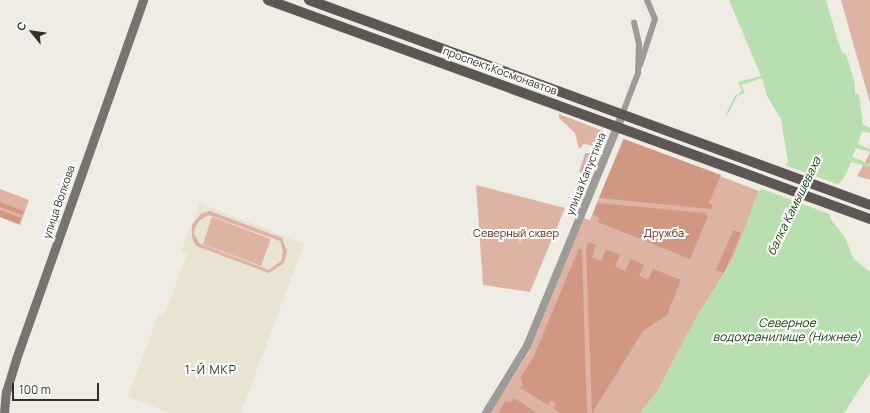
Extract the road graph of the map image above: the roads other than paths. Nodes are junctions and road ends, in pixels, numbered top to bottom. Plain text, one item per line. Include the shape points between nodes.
1 (135, 0) edge
2 (143, 0) edge
3 (268, 0) edge
4 (309, 0) edge
5 (647, 0) edge
6 (634, 23) dead end
7 (638, 73) junction
8 (622, 115) junction
9 (617, 127) junction
10 (870, 205) edge
11 (870, 219) edge
12 (0, 391) edge
13 (4, 413) edge
14 (486, 413) edge

1 - 12 main road, улица Волкова
2 - 13 main road, улица Волкова via 16,359 6,392
3 - 9 main road, проспект Космонавтов
4 - 8 main road, проспект Космонавтов
5 - 7 street via 655,20
6 - 7 street, улица Капустина via 639,44
7 - 8 street, улица Капустина
8 - 9 street, улица Капустина
8 - 10 main road, проспект Космонавтов
9 - 11 main road, проспект Космонавтов
9 - 14 street, улица Капустина via 527,346

